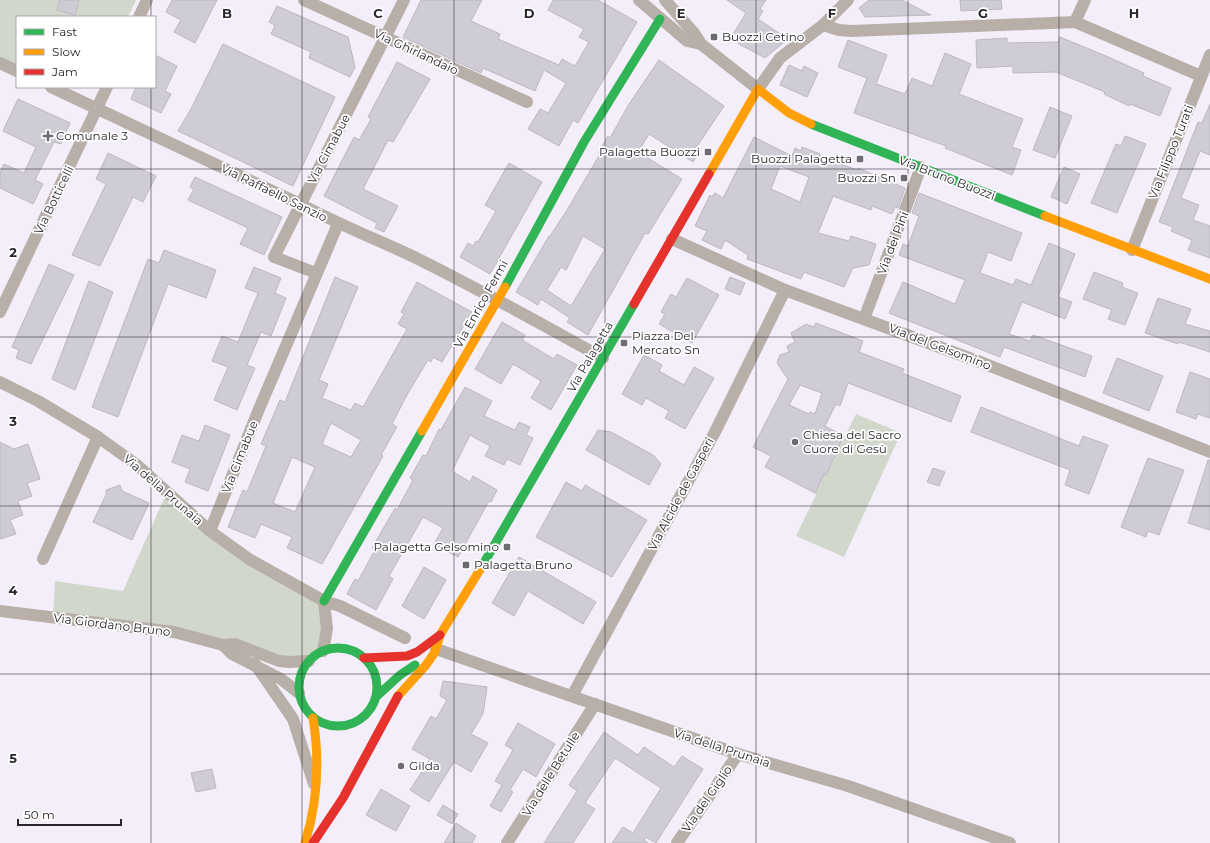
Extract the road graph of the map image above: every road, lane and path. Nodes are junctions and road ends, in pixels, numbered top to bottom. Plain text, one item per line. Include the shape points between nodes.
1 (147, 0) edge
2 (304, 0) edge
3 (404, 0) edge
4 (639, 0) edge
5 (665, 0) edge
6 (848, 0) edge
7 (1085, 0) edge
8 (139, 16) edge
9 (660, 18) junction
10 (1075, 22) junction
11 (823, 25) junction
12 (386, 39) junction
13 (701, 44) junction
14 (1210, 55) edge
15 (0, 63) edge
16 (16, 71) edge
17 (1201, 76) junction
18 (53, 88) edge
19 (106, 88) edge
20 (758, 89) junction
21 (527, 102) dead end
22 (96, 109) junction
23 (921, 168) junction
24 (300, 204) junction
25 (338, 224) junction
26 (672, 239) junction
27 (1132, 250) junction
28 (316, 273) junction
29 (1210, 279) edge
30 (785, 290) junction
31 (497, 299) junction
32 (0, 312) edge
33 (864, 319) junction
34 (603, 358) junction
35 (0, 382) edge
36 (98, 437) junction
37 (1210, 452) edge
38 (210, 531) junction
39 (42, 559) dead end
40 (324, 601) junction
41 (0, 611) edge
42 (440, 635) junction
43 (404, 638) dead end
44 (223, 645) junction
45 (323, 651) junction
46 (434, 653) junction
47 (364, 658) junction
48 (309, 660) junction
49 (255, 664) junction
50 (299, 693) junction
51 (377, 696) junction
52 (572, 696) junction
53 (595, 704) junction
54 (366, 715) junction
55 (313, 718) junction
56 (365, 727) dead end
57 (364, 742) dead end
58 (738, 754) junction
59 (362, 765) junction
60 (317, 796) junction
61 (305, 843) edge
62 (313, 843) edge
63 (507, 843) edge
64 (677, 843) edge
65 (1010, 843) edge

1 - 8 street
2 - 12 street, Via Ghirlandaio
3 - 12 street, Via Cimabue
4 - 9 street, Via Bruno Buozzi
5 - 13 street, Via Bruno Buozzi
6 - 11 street
7 - 10 street
9 - 13 street, Via Bruno Buozzi via 687,41
9 - 31 street, Via Enrico Fermi via 584,142
10 - 11 street via 852,31
10 - 17 street
11 - 20 street via 780,58
12 - 21 street, Via Ghirlandaio
12 - 24 street, Via Cimabue
13 - 20 street, Via Bruno Buozzi
14 - 17 street, Via Filippo Turati
15 - 16 street
17 - 27 street, Via Filippo Turati
18 - 22 street, Via Raffaello Sanzio
19 - 22 street, Via Botticelli
20 - 23 street, Via Bruno Buozzi via 789,112 814,125
20 - 26 street, Via Palagetta
22 - 24 street, Via Raffaello Sanzio
22 - 32 street, Via Botticelli
23 - 27 street, Via Bruno Buozzi
23 - 33 street, Via dei Pini
24 - 25 street, Via Raffaello Sanzio
24 - 28 street, Via Cimabue via 274,257
25 - 28 street, Via Cimabue
25 - 31 street, Via Raffaello Sanzio via 409,255
26 - 30 street, Via del Gelsomino
26 - 34 street, Via Palagetta
27 - 29 street, Via Bruno Buozzi
28 - 38 street, Via Cimabue
30 - 33 street, Via del Gelsomino
30 - 52 street, Via Alcide de Gasperi via 716,430
31 - 34 street, Via Raffaello Sanzio
31 - 40 street, Via Enrico Fermi
33 - 37 street, Via del Gelsomino
34 - 42 street, Via Palagetta
35 - 36 street, Via della Prunaia via 38,401
36 - 38 street, Via della Prunaia via 137,465
36 - 39 street
38 - 40 street, Via della Prunaia via 249,559
40 - 43 street, Via della Prunaia via 340,606
40 - 45 street via 327,629
41 - 44 street, Via Giordano Bruno via 174,632
42 - 46 street, Via Palagetta
42 - 47 street, Via Palagetta via 407,656
44 - 48 street, Via Giordano Bruno via 235,644 270,658 288,662
44 - 49 street, Via Giordano Bruno via 232,654
45 - 47 street, Via Palagetta via 347,649
45 - 48 street, Via Palagetta
46 - 51 street via 400,675
46 - 52 street, Via della Prunaia
46 - 59 street, Via Palagetta via 400,693
47 - 51 street, Via Palagetta via 375,675
48 - 50 street, Via Palagetta via 300,675
49 - 50 street, Via Giordano Bruno
49 - 60 street via 292,719 306,755
50 - 55 street via 304,707
51 - 54 street
52 - 53 street, Via della Prunaia
53 - 58 street, Via della Prunaia
53 - 63 street, Via delle Betulle
54 - 55 street via 350,725 340,726 330,726
54 - 56 street
55 - 60 street via 318,755
57 - 59 street, Via Palagetta
58 - 64 street, Via del Giglio
58 - 65 street, Via della Prunaia via 848,786
59 - 62 street, Via Palagetta
60 - 61 street

